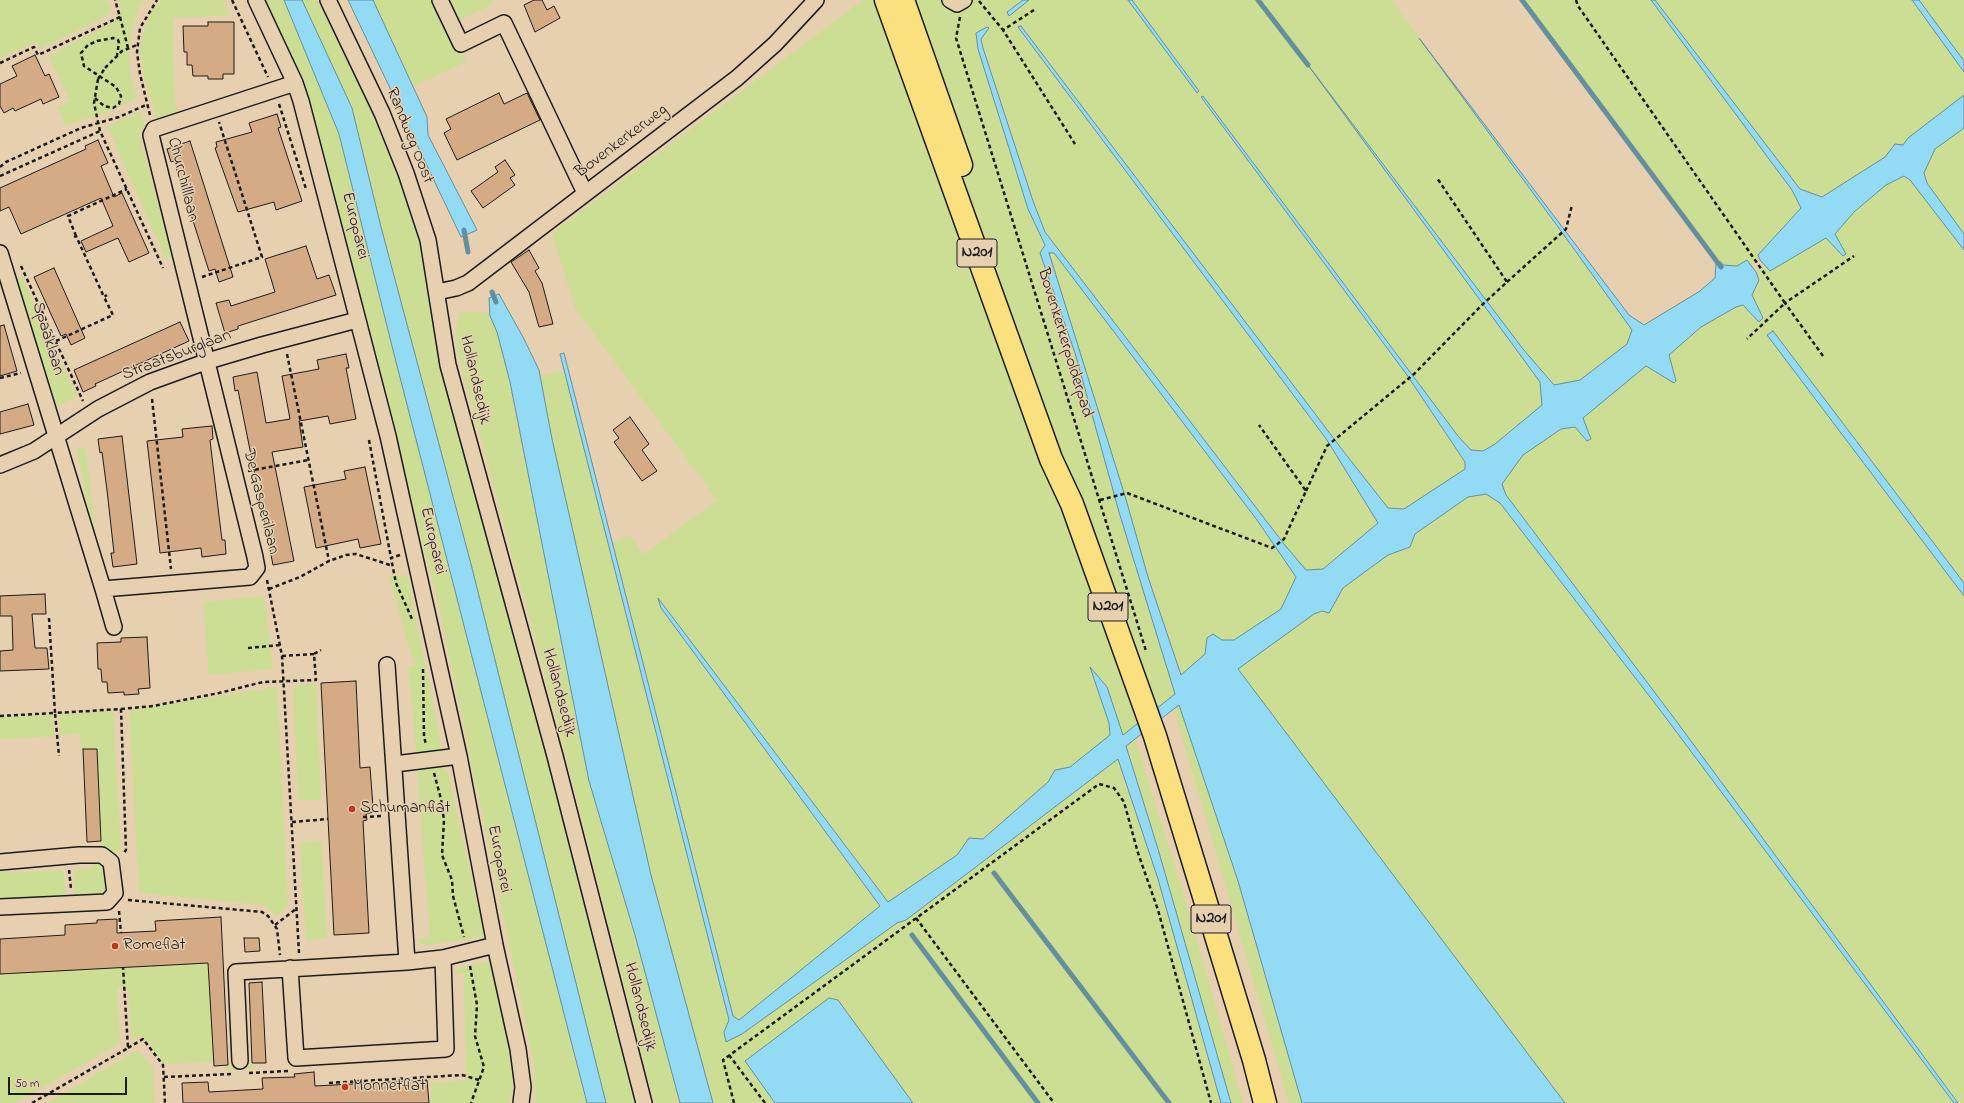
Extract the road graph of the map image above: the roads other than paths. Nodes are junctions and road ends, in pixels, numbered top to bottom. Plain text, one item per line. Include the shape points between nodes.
1 (256, 0) edge
2 (328, 0) edge
3 (440, 0) edge
4 (816, 0) edge
5 (886, 0) edge
6 (904, 0) edge
7 (295, 83) junction
8 (586, 194) junction
9 (0, 253) edge
10 (437, 292) junction
11 (357, 320) junction
12 (208, 361) junction
13 (57, 436) junction
14 (0, 466) edge
15 (1072, 504) junction
16 (103, 589) junction
17 (114, 627) dead end
18 (387, 665) dead end
19 (459, 756) junction
20 (394, 764) junction
21 (0, 862) edge
22 (0, 907) edge
23 (495, 945) junction
24 (443, 958) junction
25 (407, 962) junction
26 (290, 968) junction
27 (240, 1061) dead end
28 (521, 1103) edge
29 (644, 1103) edge
30 (1265, 1103) edge

1 - 7 street, Europarei
2 - 10 street, Randweg Oost via 382,113 406,173 428,240
3 - 8 street via 461,44 504,23
4 - 8 street, Bovenkerkerweg via 775,44 737,78
5 - 15 highway, N201 via 1051,459
6 - 15 highway, N201 via 1062,452
7 - 11 street, Europarei via 330,207
7 - 12 street, Churchilllaan via 154,129 151,135
8 - 10 street, Bovenkerkerweg via 468,283
9 - 13 street, Spaaklaan
10 - 29 street, Hollandsedijk via 448,365 557,764
11 - 12 street, Straatsburglaan
11 - 19 street, Europarei via 404,505
12 - 13 street, Straatsburglaan via 150,382 89,414
12 - 16 street, De Gasperilaan via 257,568 250,577 239,579
13 - 14 street, Straatsburglaan
13 - 16 street
15 - 30 highway, N201 via 1155,736
16 - 17 street
18 - 20 street
19 - 20 street
19 - 23 street, Europarei
20 - 25 street
21 - 22 street via 102,855 111,862 115,893 114,898 107,902
23 - 24 street
23 - 28 street, Europarei via 518,1049 523,1088
24 - 25 street
24 - 26 street via 446,1049 296,1058
25 - 26 street
26 - 27 street via 236,972

